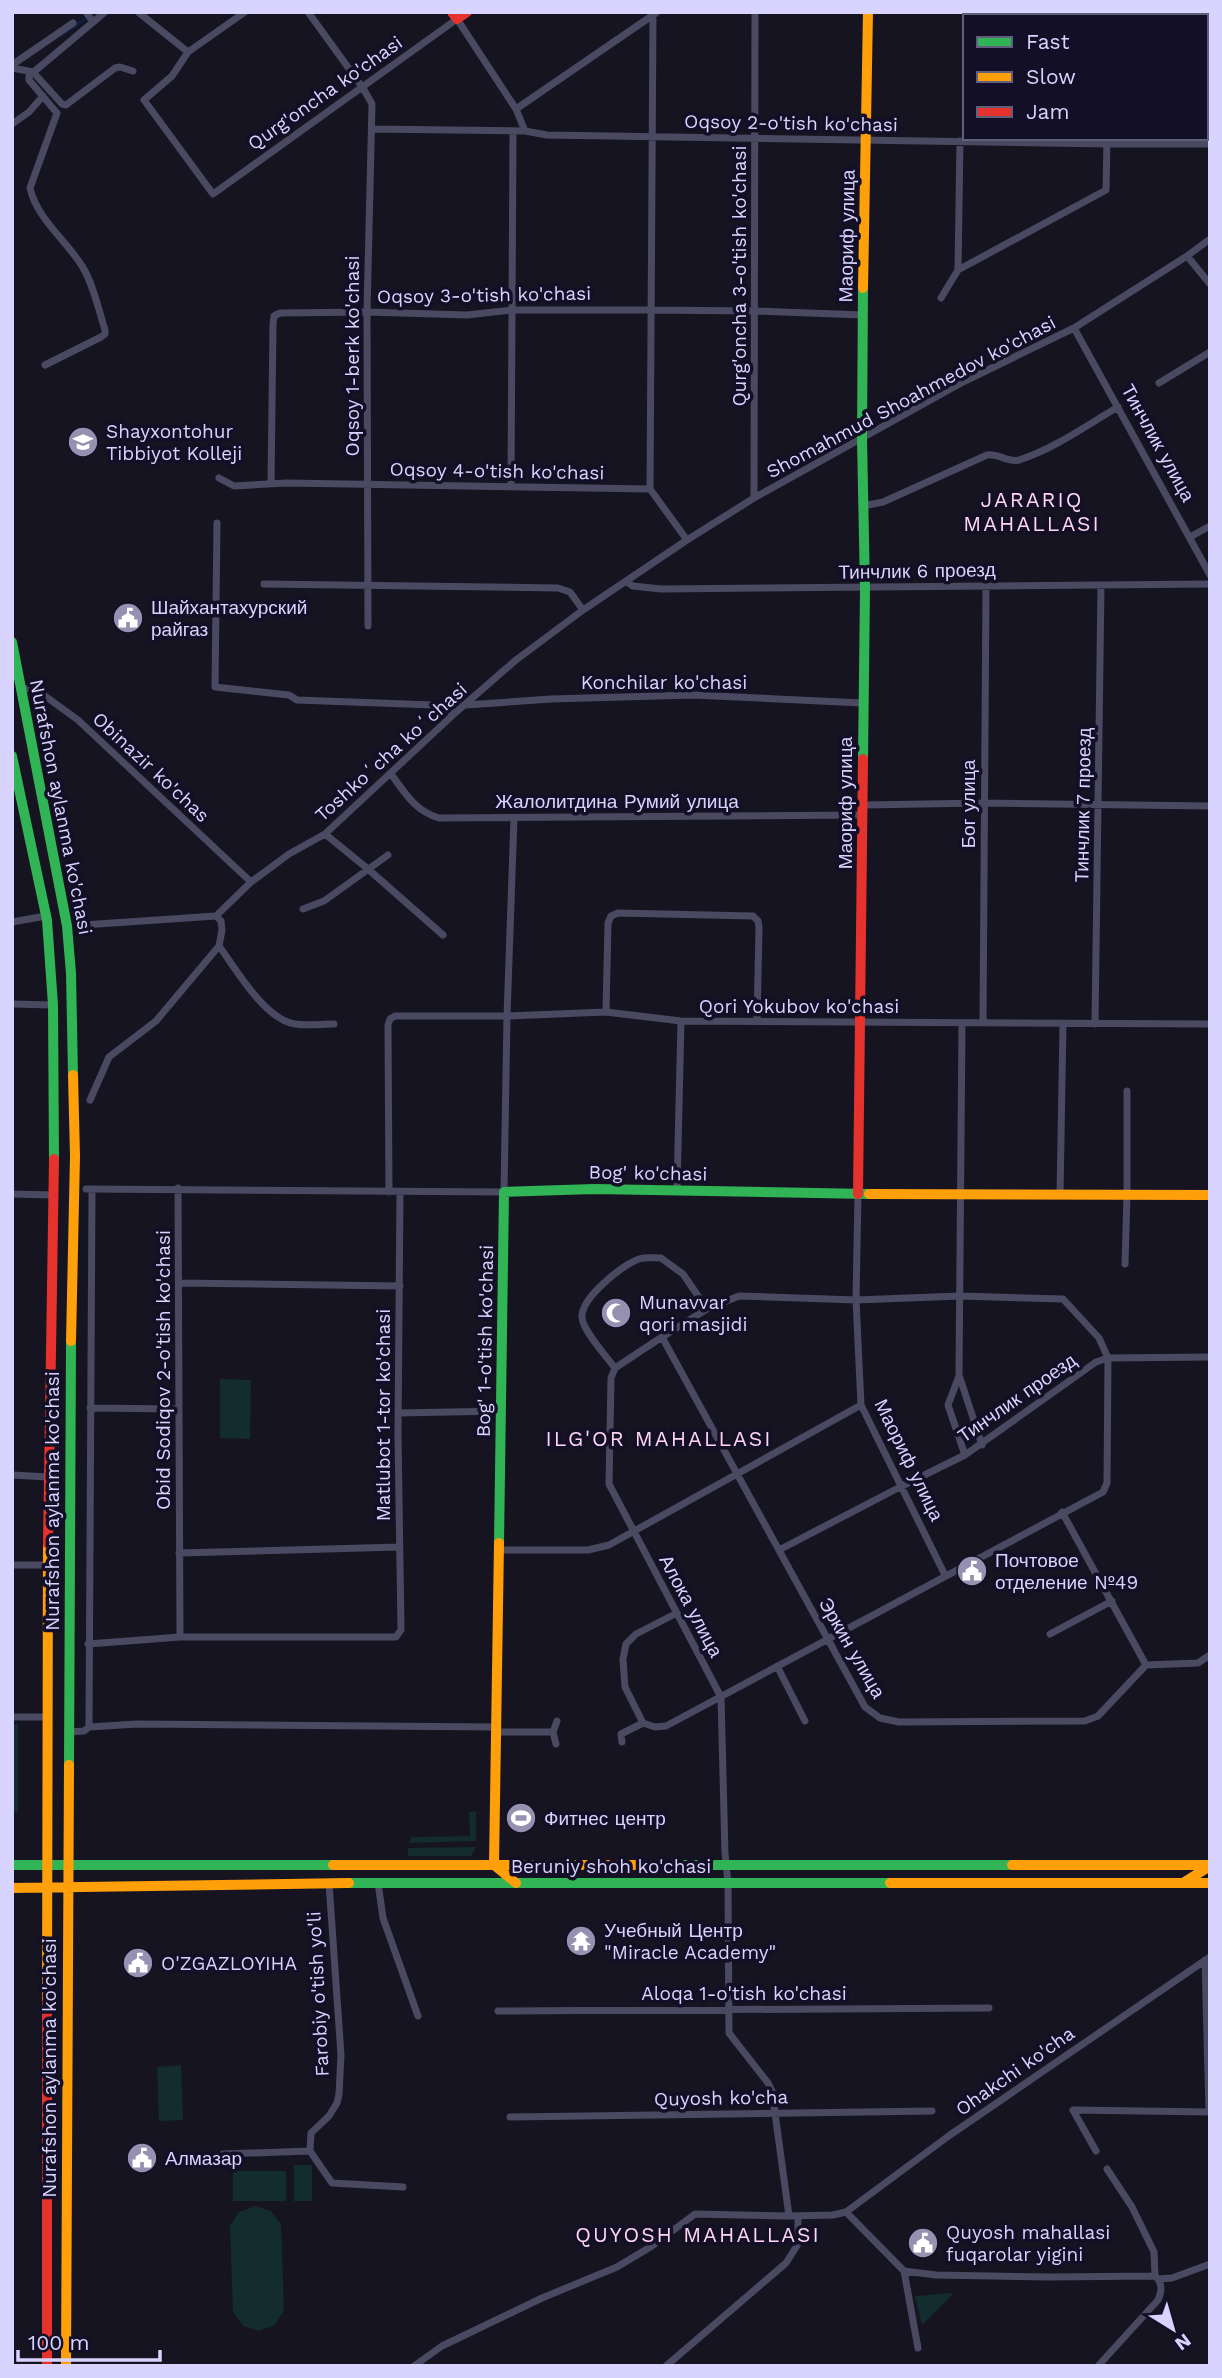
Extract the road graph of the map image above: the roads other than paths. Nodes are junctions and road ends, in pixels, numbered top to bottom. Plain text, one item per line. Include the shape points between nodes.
1 (105, 12) edge
2 (138, 12) edge
3 (245, 12) edge
4 (308, 12) edge
5 (467, 12) edge
6 (755, 12) edge
7 (868, 12) edge
8 (654, 13) edge
9 (89, 16) edge
10 (455, 16) edge
11 (73, 23) dead end
12 (187, 52) junction
13 (12, 66) edge
14 (30, 71) junction
15 (132, 71) dead end
16 (363, 88) junction
17 (43, 96) junction
18 (516, 109) junction
19 (12, 124) edge
20 (372, 129) junction
21 (513, 131) junction
22 (525, 131) junction
23 (653, 137) junction
24 (755, 139) junction
25 (993, 140) edge
26 (866, 141) junction
27 (960, 141) junction
28 (1107, 141) edge
29 (1210, 144) edge
30 (1210, 239) edge
31 (1187, 256) junction
32 (958, 270) junction
33 (1210, 284) edge
34 (941, 298) dead end
35 (512, 310) junction
36 (652, 310) junction
37 (755, 311) junction
38 (367, 312) junction
39 (863, 315) junction
40 (1074, 328) junction
41 (1210, 352) edge
42 (45, 365) dead end
43 (1159, 383) dead end
44 (1118, 407) junction
45 (862, 439) junction
46 (219, 478) dead end
47 (271, 484) junction
48 (366, 485) junction
49 (511, 487) junction
50 (650, 489) junction
51 (754, 498) junction
52 (863, 506) junction
53 (217, 523) dead end
54 (1210, 526) edge
55 (1190, 537) junction
56 (687, 540) junction
57 (1210, 575) edge
58 (626, 582) junction
59 (264, 584) dead end
60 (1210, 584) edge
61 (986, 586) junction
62 (1101, 586) junction
63 (367, 587) junction
64 (865, 589) junction
65 (583, 610) junction
66 (368, 626) dead end
67 (12, 642) edge
68 (21, 689) junction
69 (862, 703) junction
70 (465, 705) junction
71 (455, 712) junction
72 (12, 756) edge
73 (391, 774) junction
74 (983, 803) junction
75 (1100, 804) junction
76 (1210, 806) edge
77 (863, 810) junction
78 (514, 818) junction
79 (325, 834) junction
80 (388, 855) dead end
81 (368, 869) junction
82 (251, 882) junction
83 (303, 909) dead end
84 (46, 916) junction
85 (216, 916) junction
86 (12, 922) edge
87 (83, 925) dead end
88 (443, 935) dead end
89 (219, 946) junction
90 (12, 1004) edge
91 (53, 1005) junction
92 (606, 1012) junction
93 (507, 1016) junction
94 (859, 1020) junction
95 (681, 1021) junction
96 (757, 1021) junction
97 (962, 1023) junction
98 (983, 1023) junction
99 (334, 1024) dead end
100 (1063, 1024) junction
101 (1095, 1024) junction
102 (1210, 1024) edge
103 (1127, 1091) dead end
104 (90, 1100) dead end
105 (178, 1188) junction
106 (677, 1189) junction
107 (389, 1192) junction
108 (400, 1192) junction
109 (504, 1192) junction
110 (12, 1194) edge
111 (858, 1194) junction
112 (53, 1195) junction
113 (960, 1195) junction
114 (1060, 1195) junction
115 (1127, 1195) junction
116 (1210, 1195) edge
117 (1125, 1264) dead end
118 (179, 1283) junction
119 (400, 1286) junction
120 (960, 1296) junction
121 (856, 1300) junction
122 (707, 1309) junction
123 (662, 1337) junction
124 (1210, 1357) edge
125 (1108, 1358) junction
126 (615, 1368) junction
127 (959, 1375) junction
128 (861, 1405) junction
129 (90, 1408) junction
130 (179, 1409) junction
131 (502, 1411) junction
132 (398, 1413) junction
133 (982, 1445) junction
134 (49, 1451) junction
135 (70, 1451) junction
136 (965, 1455) junction
137 (737, 1474) junction
138 (12, 1475) edge
139 (48, 1477) junction
140 (902, 1486) junction
141 (1062, 1512) junction
142 (634, 1532) junction
143 (399, 1547) junction
144 (498, 1550) junction
145 (779, 1550) junction
146 (179, 1553) junction
147 (12, 1565) edge
148 (48, 1565) junction
149 (946, 1575) junction
150 (1112, 1601) junction
151 (677, 1613) junction
152 (47, 1634) junction
153 (69, 1634) junction
154 (1050, 1634) dead end
155 (180, 1637) junction
156 (826, 1639) junction
157 (88, 1644) junction
158 (1210, 1655) edge
159 (1146, 1665) junction
160 (777, 1666) junction
161 (721, 1697) junction
162 (12, 1717) edge
163 (47, 1717) junction
164 (557, 1721) dead end
165 (805, 1721) dead end
166 (643, 1723) junction
167 (89, 1727) junction
168 (495, 1729) junction
169 (68, 1732) junction
170 (553, 1732) junction
171 (622, 1742) dead end
172 (556, 1744) dead end
173 (12, 1865) edge
174 (47, 1865) junction
175 (494, 1865) junction
176 (725, 1865) junction
177 (68, 1866) junction
178 (1210, 1866) edge
179 (329, 1883) junction
180 (378, 1883) junction
181 (469, 1883) junction
182 (516, 1883) junction
183 (1183, 1883) junction
184 (1210, 1883) edge
185 (727, 1884) junction
186 (47, 1887) junction
187 (68, 1887) junction
188 (12, 1888) edge
189 (1207, 1958) edge
190 (989, 2008) dead end
191 (729, 2009) junction
192 (498, 2011) dead end
193 (418, 2016) dead end
194 (1208, 2020) edge
195 (47, 2087) junction
196 (67, 2087) junction
197 (932, 2111) dead end
198 (1209, 2112) edge
199 (774, 2113) junction
200 (510, 2117) dead end
201 (310, 2151) junction
202 (1096, 2151) dead end
203 (223, 2154) dead end
204 (46, 2163) junction
205 (66, 2163) junction
206 (1107, 2169) dead end
207 (403, 2187) dead end
208 (846, 2212) junction
209 (789, 2216) junction
210 (798, 2216) junction
211 (1210, 2264) edge
212 (905, 2272) junction
213 (1157, 2277) junction
214 (918, 2347) dead end
215 (47, 2366) edge
216 (66, 2366) edge
217 (414, 2366) edge
218 (666, 2366) edge
219 (1098, 2366) edge

1 - 9 street
2 - 12 street
3 - 12 street
4 - 16 street
5 - 10 main road, Qurg'oncha ko'chasi
6 - 24 street, Qurg'oncha 3-o'tish ko'chasi
7 - 26 main road, Маориф улица
8 - 18 street
8 - 23 street
9 - 14 street
10 - 16 street, Qurg'oncha ko'chasi
10 - 18 street
11 - 13 street
12 - 16 street, Qurg'oncha ko'chasi via 172,76 144,100 213,194
13 - 14 street
14 - 15 street via 66,105 115,68
14 - 17 street via 29,80
16 - 20 street, Oqsoy 1-berk ko'chasi via 372,104
17 - 19 street
17 - 42 street via 57,113 30,188 32,197 84,268 105,330 101,337
18 - 22 street
20 - 21 street, Oqsoy 2-o'tish ko'chasi
20 - 38 street, Oqsoy 1-berk ko'chasi
21 - 22 street, Oqsoy 2-o'tish ko'chasi
21 - 35 street
22 - 23 street, Oqsoy 2-o'tish ko'chasi
23 - 24 street, Oqsoy 2-o'tish ko'chasi
23 - 36 street
24 - 26 street, Oqsoy 2-o'tish ko'chasi
24 - 37 street, Qurg'oncha 3-o'tish ko'chasi
25 - 27 street, Oqsoy 2-o'tish ko'chasi
25 - 28 street, Oqsoy 2-o'tish ko'chasi
26 - 27 street, Oqsoy 2-o'tish ko'chasi
26 - 39 main road, Маориф улица
27 - 32 street
28 - 29 street, Oqsoy 2-o'tish ko'chasi
28 - 32 street via 1106,190
30 - 31 street, Shomahmud Shoahmedov ko'chasi
31 - 33 street
31 - 40 street, Shomahmud Shoahmedov ko'chasi
32 - 34 street
35 - 36 street, Oqsoy 3-o'tish ko'chasi
35 - 38 street, Oqsoy 3-o'tish ko'chasi via 467,316
35 - 49 street
36 - 37 street, Oqsoy 3-o'tish ko'chasi
36 - 50 street
37 - 39 street, Oqsoy 3-o'tish ko'chasi
37 - 51 street, Qurg'oncha 3-o'tish ko'chasi
38 - 47 street, Oqsoy 3-o'tish ko'chasi via 274,316
38 - 48 street, Oqsoy 1-berk ko'chasi
39 - 45 main road, Маориф улица
40 - 44 street, Тинчлик улица
40 - 45 street, Shomahmud Shoahmedov ko'chasi via 963,382
41 - 43 street
44 - 52 street via 1017,460 987,455 883,502
44 - 55 street, Тинчлик улица
45 - 51 street, Shomahmud Shoahmedov ko'chasi
45 - 52 main road, Маориф улица
46 - 47 street, Oqsoy 4-o'tish ko'chasi via 234,486
47 - 48 street, Oqsoy 4-o'tish ko'chasi
48 - 49 street, Oqsoy 4-o'tish ko'chasi
48 - 63 street, Oqsoy 1-berk ko'chasi
49 - 50 street, Oqsoy 4-o'tish ko'chasi
50 - 56 street
51 - 56 street, Shomahmud Shoahmedov ko'chasi
52 - 64 main road, Маориф улица
53 - 71 street via 215,687 289,695 297,700 433,705
54 - 55 street
55 - 57 street, Тинчлик улица
56 - 58 street, Shomahmud Shoahmedov ko'chasi
58 - 64 street, Тинчлик 6 проезд via 661,589
58 - 65 street, Toshkoʻcha koʻchasi
59 - 63 street
60 - 62 street, Тинчлик 6 проезд
61 - 62 street, Тинчлик 6 проезд
61 - 64 street, Тинчлик 6 проезд
61 - 74 street, Бог улица
62 - 75 street, Тинчлик 7 проезд
63 - 65 street via 558,588 570,592
63 - 66 street, Oqsoy 1-berk ko'chasi
64 - 69 main road, Маориф улица
65 - 70 street, Toshkoʻcha koʻchasi
67 - 68 main road, Nurafshon aylanma ko'chasi
68 - 82 street, Obinazir ko'chas via 34,688 78,720
68 - 135 main road, Nurafshon aylanma ko'chasi via 60,882 70,962 75,1157
69 - 70 street, Konchilar ko'chasi via 693,695
69 - 77 main road, Маориф улица
70 - 71 street, Toshkoʻcha koʻchasi
71 - 73 street, Toshkoʻcha koʻchasi
72 - 84 main road, Nurafshon aylanma ko'chasi
73 - 78 street, Жалолитдина Румий улица via 427,814
73 - 79 street, Toshkoʻcha koʻchasi
74 - 75 street, Жалолитдина Румий улица
74 - 77 street, Жалолитдина Румий улица
74 - 98 street, Бог улица
75 - 76 street, Жалолитдина Румий улица
75 - 101 street, Тинчлик 7 проезд
77 - 78 street, Жалолитдина Румий улица
77 - 94 main road, Маориф улица
78 - 93 street, Bog' 1-o'tish ko'chasi
79 - 81 street
79 - 82 street, Toshkoʻcha koʻchasi
80 - 81 street
81 - 83 street via 324,901
81 - 88 street
82 - 85 street, Toshkoʻcha koʻchasi
84 - 86 street
84 - 91 main road, Nurafshon aylanma ko'chasi
85 - 87 street
85 - 89 street via 222,930
89 - 99 street via 275,1014 293,1024
89 - 104 street via 156,1021 109,1057
90 - 91 street
91 - 112 main road, Nurafshon aylanma ko'chasi
92 - 93 street, Qori Yokubov ko'chasi
92 - 95 street, Qori Yokubov ko'chasi
92 - 96 street via 611,916 753,916 760,928
93 - 107 street, Qori Yokubov ko'chasi via 390,1019
93 - 109 street, Bog' 1-o'tish ko'chasi
94 - 96 street, Qori Yokubov ko'chasi
94 - 97 street, Qori Yokubov ko'chasi
94 - 111 main road, Маориф улица
95 - 96 street, Qori Yokubov ko'chasi
95 - 106 street
97 - 98 street, Qori Yokubov ko'chasi
97 - 113 street
98 - 100 street, Qori Yokubov ko'chasi
100 - 101 street, Qori Yokubov ko'chasi
100 - 114 street
101 - 102 street, Qori Yokubov ko'chasi
103 - 115 street
105 - 107 street, Bog' ko'chasi
105 - 118 street, Obid Sodiqov 2-o'tish ko'chasi
105 - 129 street, Bog' ko'chasi via 89,1189
106 - 109 main road, Bog' ko'chasi
106 - 111 main road, Bog' ko'chasi
107 - 108 street, Bog' ko'chasi
108 - 109 street, Bog' ko'chasi
108 - 119 street, Matlubot 1-tor ko'chasi
109 - 131 main road, Bog' 1-o'tish ko'chasi
110 - 112 street
111 - 113 main road, Bog' ko'chasi
111 - 121 street, Маориф улица
112 - 134 main road, Nurafshon aylanma ko'chasi
113 - 114 main road, Bog' ko'chasi
113 - 120 street
114 - 115 main road, Bog' ko'chasi
115 - 116 main road, Bog' ko'chasi
115 - 117 street
118 - 119 street
118 - 130 street, Obid Sodiqov 2-o'tish ko'chasi
119 - 132 street, Matlubot 1-tor ko'chasi
120 - 121 street
120 - 125 street via 1063,1299 1099,1338
120 - 127 street
121 - 122 street via 739,1296
121 - 128 street, Маориф улица
122 - 123 street
122 - 126 street via 683,1274 661,1258 638,1259 623,1267 606,1280 582,1316
123 - 126 street
123 - 137 street, Эркин улица
124 - 125 street, Тинчлик проезд
125 - 133 street, Тинчлик проезд via 1096,1362
125 - 141 street via 1105,1488
126 - 142 street, Алока улица via 609,1484
127 - 133 street
127 - 136 street via 948,1405
128 - 137 street
128 - 140 street, Маориф улица
129 - 130 street
129 - 157 street
130 - 146 street, Obid Sodiqov 2-o'tish ko'chasi
131 - 132 street
131 - 144 main road, Bog' 1-o'tish ko'chasi
132 - 143 street, Matlubot 1-tor ko'chasi
133 - 136 street, Тинчлик проезд
134 - 135 main road via 60,1444
134 - 139 main road, Nurafshon aylanma ko'chasi
135 - 153 main road, Nurafshon aylanma ko'chasi
136 - 140 street, Тинчлик проезд
137 - 142 street
137 - 145 street, Эркин улица
138 - 139 street
139 - 148 main road, Nurafshon aylanma ko'chasi
140 - 145 street, Тинчлик проезд
140 - 149 street, Маориф улица
141 - 149 street
141 - 150 street
142 - 144 street via 599,1548
142 - 151 street, Алока улица
143 - 146 street
143 - 155 street, Matlubot 1-tor ko'chasi via 401,1630 396,1637
144 - 168 main road, Bog' 1-o'tish ko'chasi
145 - 156 street, Эркин улица
146 - 155 street, Obid Sodiqov 2-o'tish ko'chasi
147 - 148 street
148 - 152 main road, Nurafshon aylanma ko'chasi
149 - 156 street
150 - 154 street
150 - 159 street
151 - 161 street, Алока улица
151 - 166 street via 626,1644 625,1687
152 - 153 main road via 58,1642
152 - 163 main road, Nurafshon aylanma ko'chasi
153 - 169 main road, Nurafshon aylanma ko'chasi
155 - 157 street
156 - 159 street, Эркин улица via 864,1706 880,1718 899,1722 1086,1721 1098,1716
156 - 160 street
157 - 167 street
158 - 159 street via 1198,1663
160 - 161 street
160 - 165 street
161 - 166 street via 666,1726
161 - 176 street, Алока улица
162 - 163 street
163 - 174 main road, Nurafshon aylanma ko'chasi
164 - 170 street
166 - 171 street via 621,1734
167 - 168 street
167 - 169 street
168 - 170 street
168 - 175 main road, Bog' 1-o'tish ko'chasi
169 - 177 main road, Nurafshon aylanma ko'chasi
170 - 172 street
173 - 174 main road, Beruniy shoh ko'chasi
174 - 177 main road, Beruniy shoh ko'chasi
174 - 186 main road, Nurafshon aylanma ko'chasi
175 - 176 main road, Beruniy shoh ko'chasi
175 - 177 main road, Beruniy shoh ko'chasi
175 - 181 main road
175 - 182 main road
176 - 178 main road, Beruniy shoh ko'chasi
176 - 185 street, Алока улица
177 - 187 main road, Nurafshon aylanma ko'chasi
178 - 183 main road
179 - 180 main road, Beruniy shoh ko'chasi
179 - 187 main road, Beruniy shoh ko'chasi
179 - 201 street, Farobiy o'tish yo'li via 341,2055 339,2094 329,2116 311,2133
180 - 181 main road, Beruniy shoh ko'chasi
180 - 193 street via 383,1917
181 - 182 main road, Beruniy shoh ko'chasi
182 - 185 main road, Beruniy shoh ko'chasi
183 - 184 main road, Beruniy shoh ko'chasi
183 - 185 main road, Beruniy shoh ko'chasi
185 - 191 street, Алока улица
186 - 187 main road, Beruniy shoh ko'chasi
186 - 188 main road, Beruniy shoh ko'chasi
186 - 195 main road, Nurafshon aylanma ko'chasi
187 - 196 main road, Nurafshon aylanma ko'chasi
189 - 194 street, Ohakchi ko'cha
189 - 208 street, Ohakchi ko'cha
190 - 191 street, Aloqa 1-o'tish ko'chasi
191 - 192 street, Aloqa 1-o'tish ko'chasi
191 - 199 street, Алока улица via 729,2033 768,2082
194 - 198 street, Ohakchi ko'cha
195 - 196 main road via 57,2093
195 - 204 main road, Nurafshon aylanma ko'chasi
196 - 205 main road, Nurafshon aylanma ko'chasi
197 - 199 street, Quyosh ko'cha
198 - 202 street via 1073,2110
199 - 200 street, Quyosh ko'cha
199 - 209 street, Алока улица
201 - 203 street
201 - 207 street via 332,2183
204 - 205 main road
204 - 215 main road, Nurafshon aylanma ko'chasi
205 - 216 main road, Nurafshon aylanma ko'chasi
206 - 213 street via 1154,2252
208 - 210 street
208 - 212 street
209 - 210 street
209 - 217 street via 695,2214 617,2267 442,2346
210 - 218 street via 798,2244 786,2263
211 - 213 street via 1172,2278
212 - 213 street
212 - 214 street
213 - 219 street via 1162,2292 1158,2300

